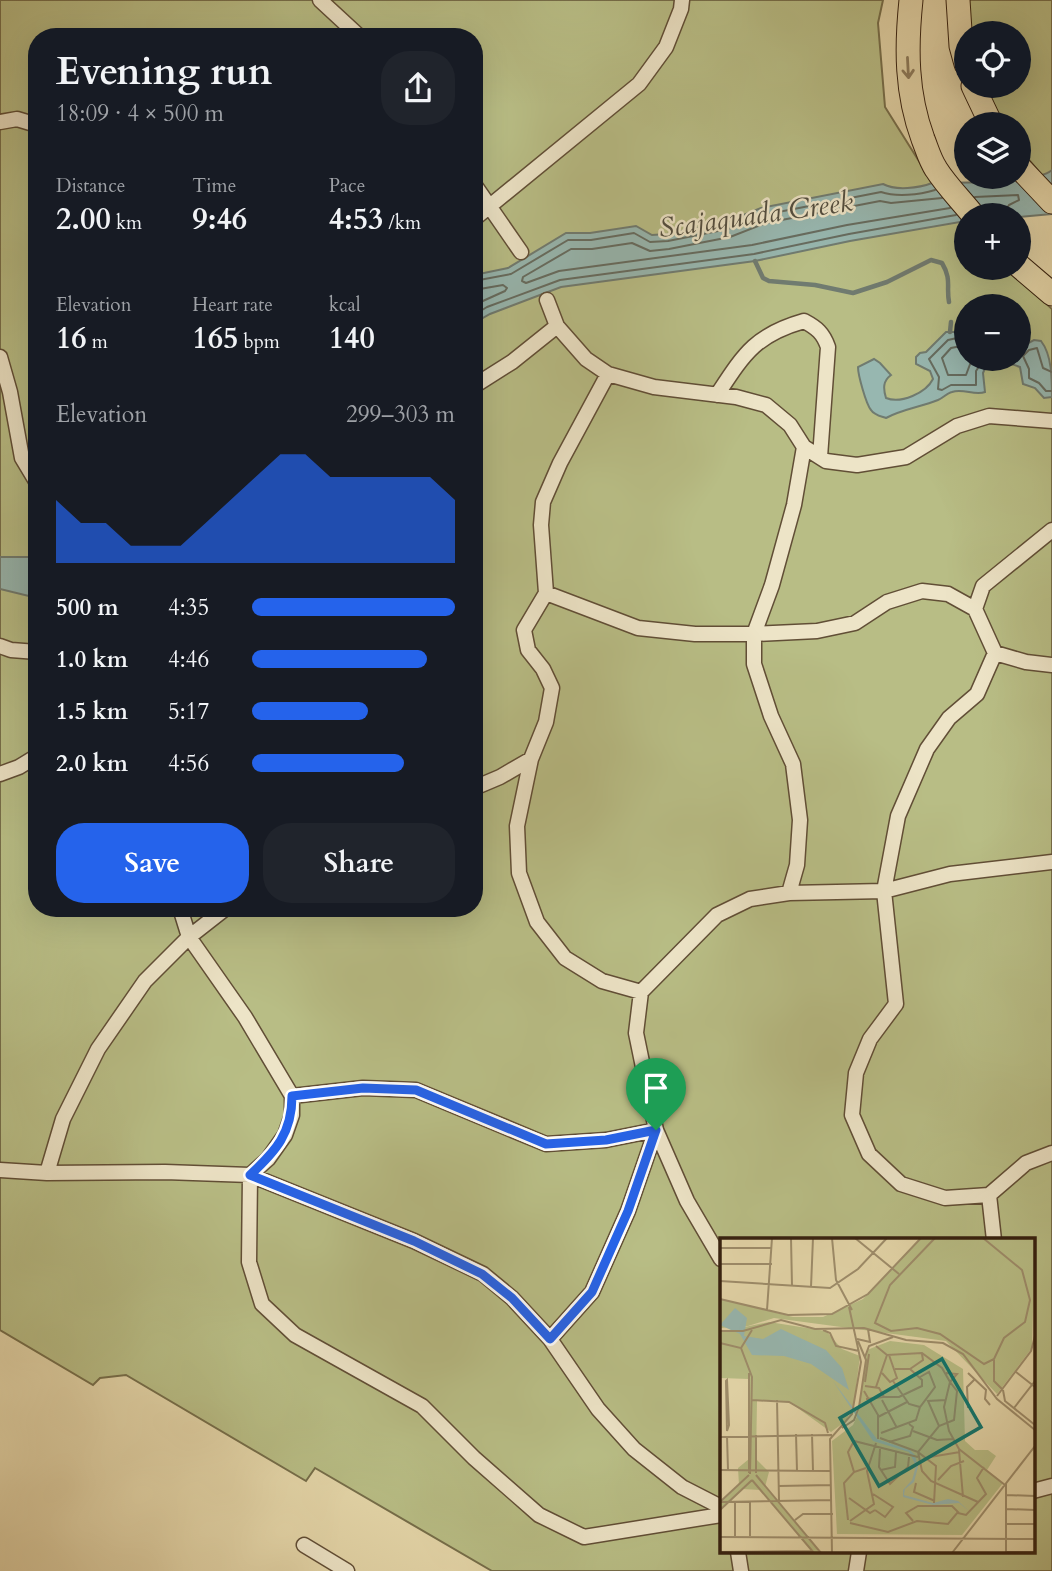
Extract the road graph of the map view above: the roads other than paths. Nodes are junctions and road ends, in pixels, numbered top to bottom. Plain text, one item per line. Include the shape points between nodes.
1 (320, 0) edge
2 (682, 0) edge
3 (911, 0) edge
4 (958, 0) edge
5 (959, 21) edge
6 (350, 28) edge
7 (0, 122) edge
8 (28, 123) edge
9 (1031, 180) edge
10 (483, 197) edge
11 (1052, 202) edge
12 (963, 203) edge
13 (489, 205) junction
14 (483, 211) edge
15 (520, 252) dead end
16 (1031, 276) edge
17 (1052, 294) edge
18 (547, 300) dead end
19 (557, 326) junction
20 (0, 357) edge
21 (608, 374) junction
22 (483, 380) edge
23 (718, 395) junction
24 (1052, 421) edge
25 (804, 447) junction
26 (820, 457) junction
27 (28, 468) edge
28 (1052, 530) edge
29 (546, 593) junction
30 (975, 609) junction
31 (754, 634) junction
32 (0, 646) edge
33 (28, 651) edge
34 (995, 653) junction
35 (1052, 665) edge
36 (531, 759) junction
37 (28, 762) edge
38 (0, 774) edge
39 (483, 785) edge
40 (1052, 862) edge
41 (884, 891) junction
42 (789, 893) junction
43 (183, 917) edge
44 (215, 917) edge
45 (189, 937) junction
46 (641, 992) junction
47 (292, 1096) junction
48 (656, 1130) junction
49 (1052, 1153) edge
50 (0, 1170) edge
51 (47, 1172) junction
52 (250, 1175) junction
53 (989, 1195) junction
54 (994, 1238) edge
55 (720, 1257) edge
56 (550, 1339) junction
57 (1052, 1486) edge
58 (1034, 1491) edge
59 (720, 1506) edge
60 (720, 1515) edge
61 (304, 1545) dead end
62 (347, 1571) edge

1 - 6 street
2 - 13 street via 666,47 639,84
3 -> 12 main road via 911,96 918,126 935,168
4 - 5 main road
7 - 8 street
9 - 11 main road
10 - 13 street
13 - 14 street
13 - 15 street
16 - 17 main road
18 - 19 street
19 - 21 street via 586,359
19 - 22 street
20 - 27 street
21 - 23 street via 654,387
21 - 29 street via 543,502
23 - 25 street via 766,405 790,425
23 - 26 street via 744,354 777,329 803,321 815,327 828,347
24 - 26 street via 989,416 957,426 906,457 858,464
25 - 26 street
25 - 31 street via 790,519
28 - 30 street via 983,586
29 - 31 street via 638,628
29 - 36 street via 524,630 528,650 552,688
30 - 31 street via 948,594 922,591 887,602 855,623 817,631
30 - 34 street
31 - 42 street via 754,664 793,764 800,820 797,865
32 - 33 street
34 - 35 street
34 - 41 street via 977,694 948,718 927,749 898,816
36 - 39 street
36 - 46 street via 517,826 519,873 537,922 565,958 603,981
37 - 38 street
40 - 41 street via 950,874
41 - 42 street
41 - 53 street via 896,1004 870,1039 856,1073 852,1115 869,1153 901,1184 945,1198
42 - 46 street via 750,899 717,915
43 - 45 street
44 - 45 street
45 - 47 street via 245,1017
45 - 51 street via 145,981 98,1049 63,1119
46 - 48 street via 636,1032
47 - 48 street via 363,1088 416,1090 546,1144 606,1140
47 - 52 street via 285,1135
48 - 55 street via 687,1201
48 - 56 street via 628,1211 592,1292
49 - 53 street via 1026,1163
50 - 51 street
51 - 52 street
52 - 56 street via 414,1241 482,1274
52 - 60 street via 249,1262 262,1304 295,1335 422,1406 538,1515 584,1537
53 - 54 street
56 - 59 street via 598,1409 634,1449 682,1487
57 - 58 street
61 - 62 street

